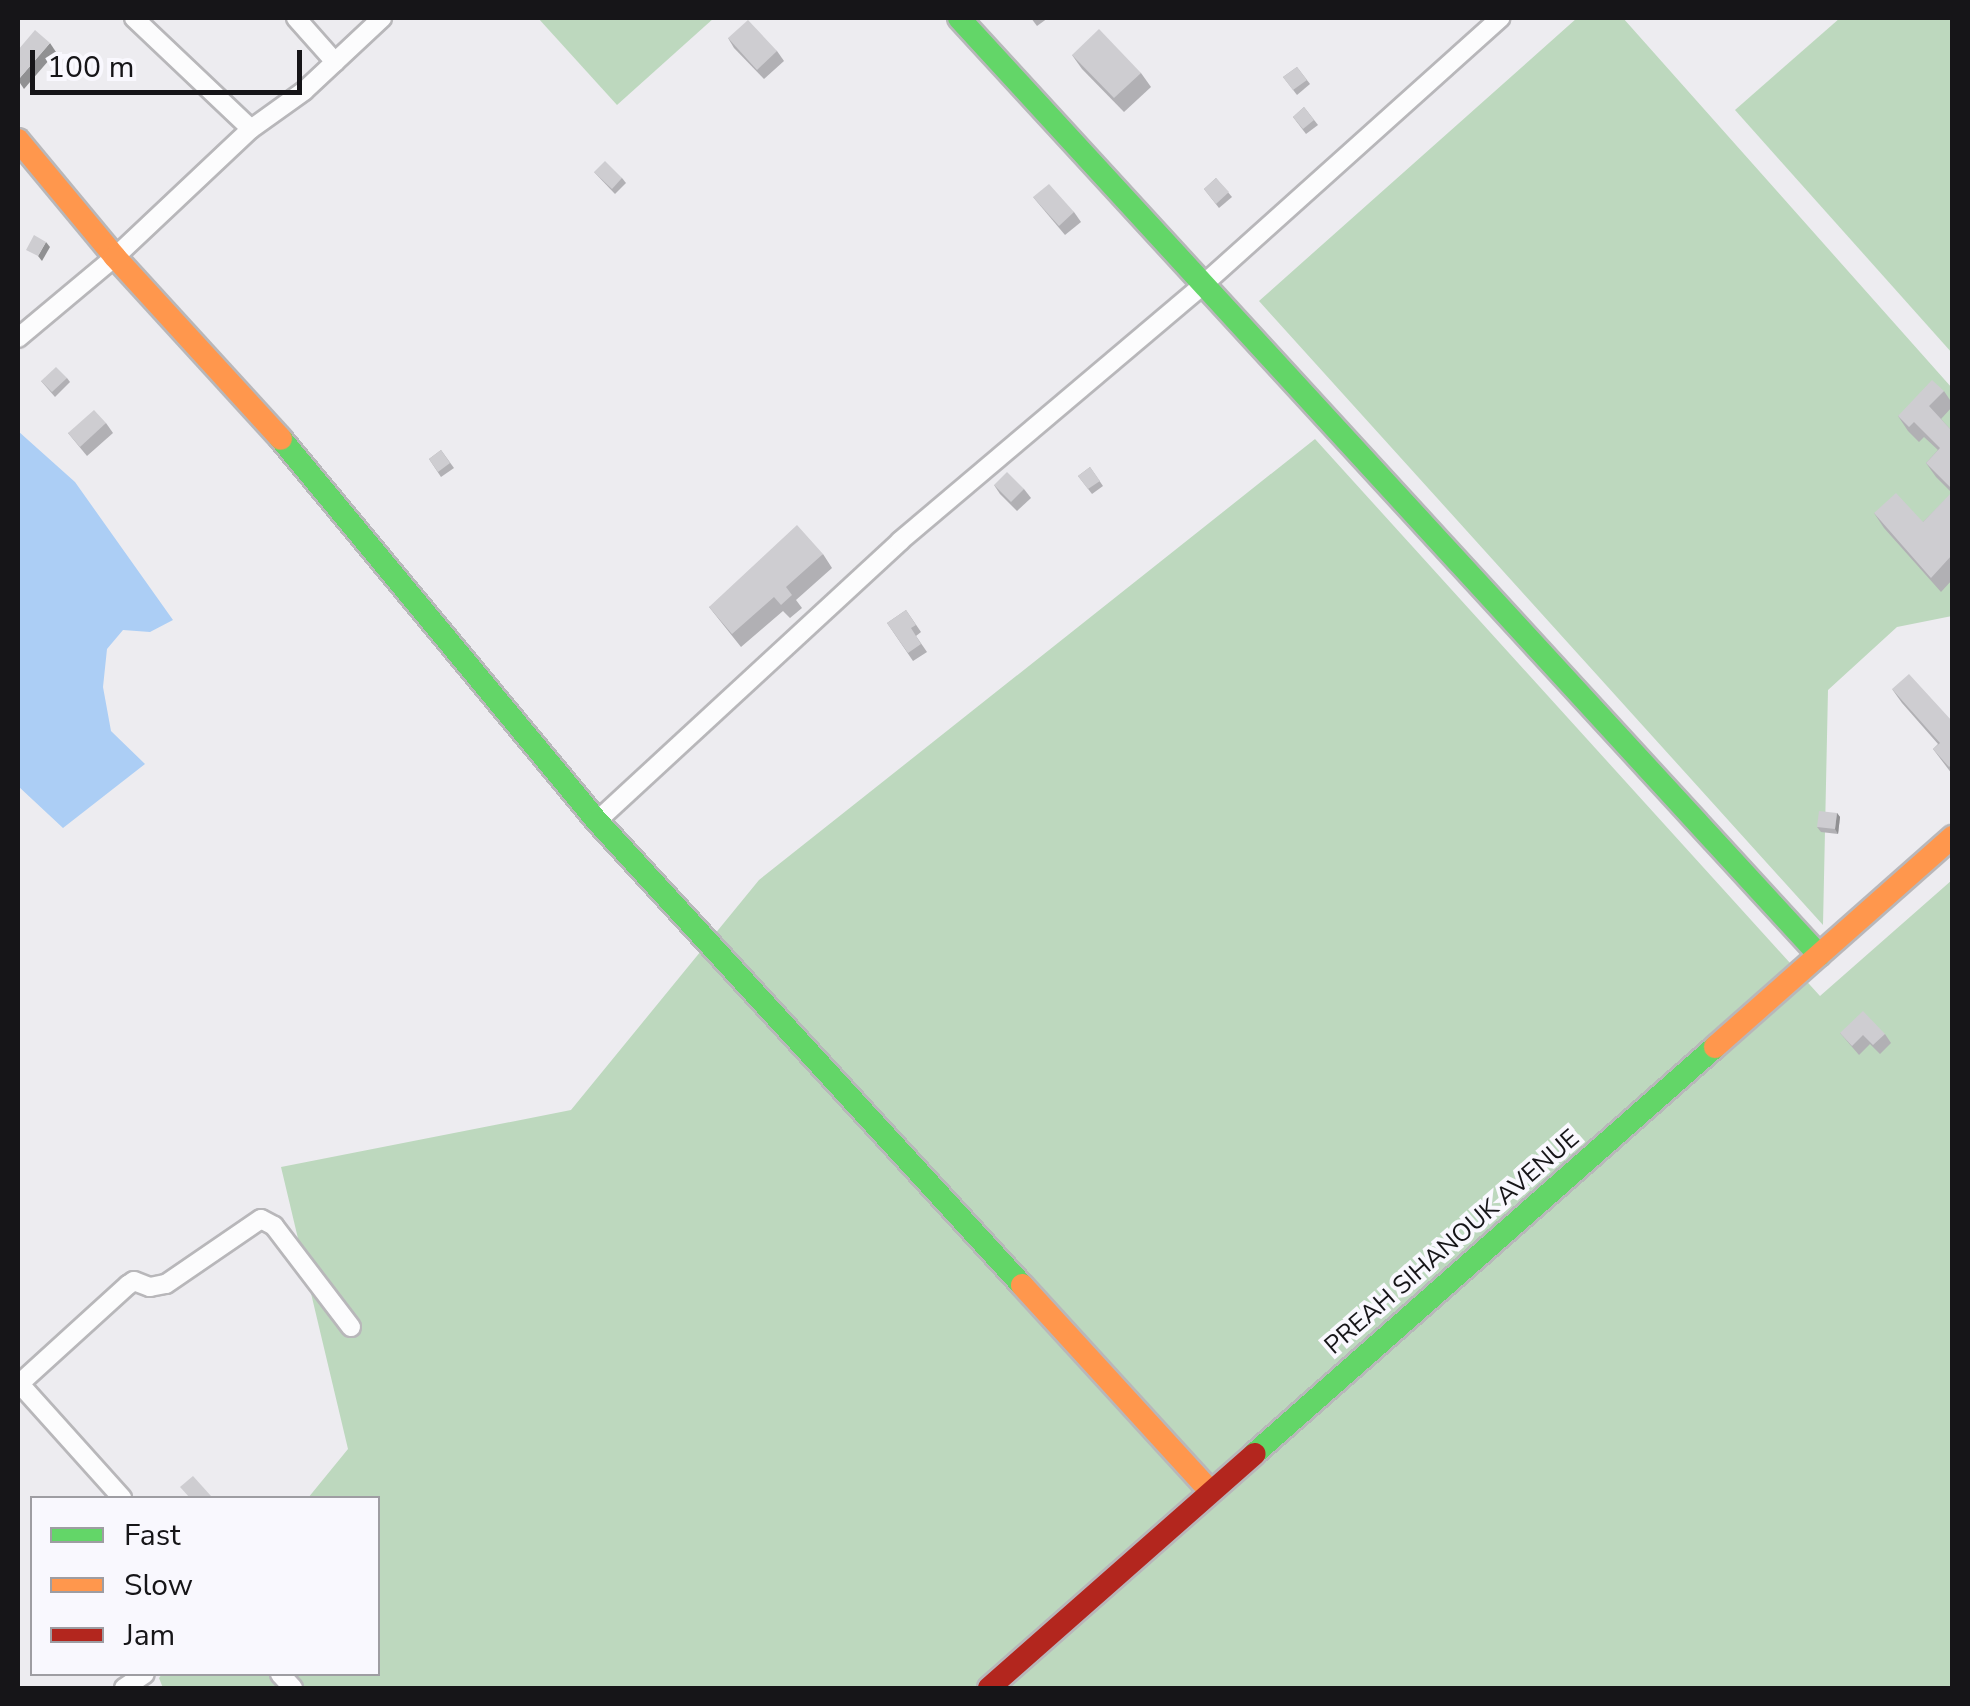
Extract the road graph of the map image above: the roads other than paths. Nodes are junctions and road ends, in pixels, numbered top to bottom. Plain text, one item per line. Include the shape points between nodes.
1 (134, 18) edge
2 (296, 18) edge
3 (382, 18) edge
4 (960, 18) edge
5 (1500, 18) edge
6 (335, 62) junction
7 (251, 129) junction
8 (18, 140) edge
9 (116, 257) junction
10 (1204, 282) junction
11 (18, 338) edge
12 (597, 821) junction
13 (1952, 838) edge
14 (1819, 955) junction
15 (351, 1327) dead end
16 (18, 1383) edge
17 (1211, 1492) junction
18 (120, 1496) edge
19 (989, 1688) edge

1 - 7 street
2 - 6 street
3 - 6 street
4 - 10 street
5 - 10 street
6 - 7 street
7 - 9 street
8 - 9 street
9 - 11 street
9 - 12 street via 238,387
10 - 12 street via 900,541
10 - 14 street
12 - 17 street
13 - 14 street, PREAH SIHANOUK AVENUE
14 - 17 street, PREAH SIHANOUK AVENUE
15 - 16 street via 274,1226 261,1219 166,1284 128,1285
16 - 18 street
17 - 19 street, PREAH SIHANOUK AVENUE

